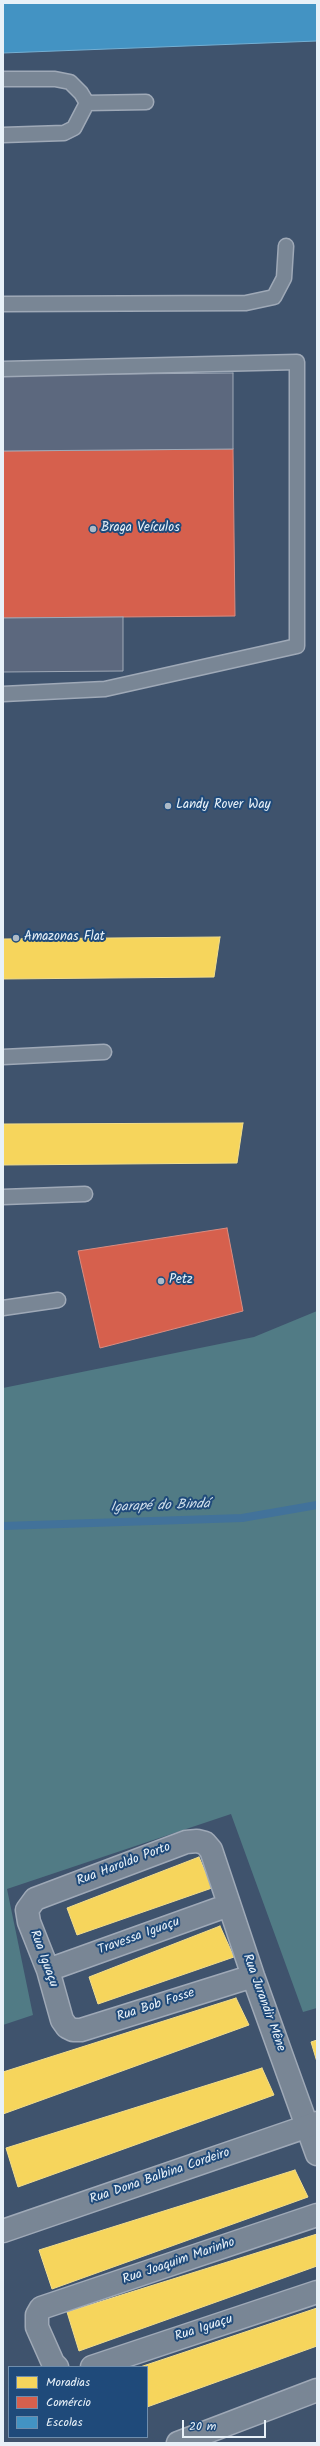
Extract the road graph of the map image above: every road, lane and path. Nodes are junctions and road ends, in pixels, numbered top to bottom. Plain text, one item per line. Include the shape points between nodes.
1 (3, 79) edge
2 (146, 102) dead end
3 (87, 103) junction
4 (3, 135) edge
5 (286, 246) dead end
6 (3, 304) edge
7 (3, 369) edge
8 (3, 694) edge
9 (104, 1052) dead end
10 (3, 1057) edge
11 (85, 1194) dead end
12 (3, 1197) edge
13 (58, 1300) dead end
14 (3, 1308) edge
15 (211, 1850) joint
16 (35, 1899) joint
17 (229, 1905) junction
18 (48, 1970) junction
19 (253, 1976) junction
20 (62, 2020) joint
21 (313, 2125) edge
22 (317, 2154) edge
23 (317, 2215) edge
24 (3, 2231) edge
25 (317, 2292) edge
26 (56, 2366) edge
27 (95, 2366) edge
28 (317, 2390) edge
29 (178, 2443) edge

1 - 3 lane via 56,79 70,82
2 - 3 lane
3 - 4 lane via 74,128 64,133
5 - 6 lane via 284,278 274,297 246,303
7 - 8 lane via 297,362 297,646 105,689
9 - 10 lane
11 - 12 lane
13 - 14 lane
15 - 16 street, Rua Haroldo Porto via 197,1841 186,1842
15 - 17 street, Rua Jurandir Mêne
16 - 18 street, Rua Iguaçu via 28,1910 29,1922
17 - 18 street, Travessa Iguaçu
17 - 19 street, Rua Jurandir Mêne
18 - 20 street, Rua Iguaçu
19 - 20 street, Rua Bob Fosse via 81,2030 67,2027
19 - 21 street, Rua Jurandir Mêne
21 - 22 street, Rua Jurandir Mêne
21 - 24 street, Rua Dona Balbina Cordeiro
23 - 26 street, Rua Joaquim Marinho via 42,2308 37,2315 37,2327
25 - 27 street, Rua Iguaçu
28 - 29 street

